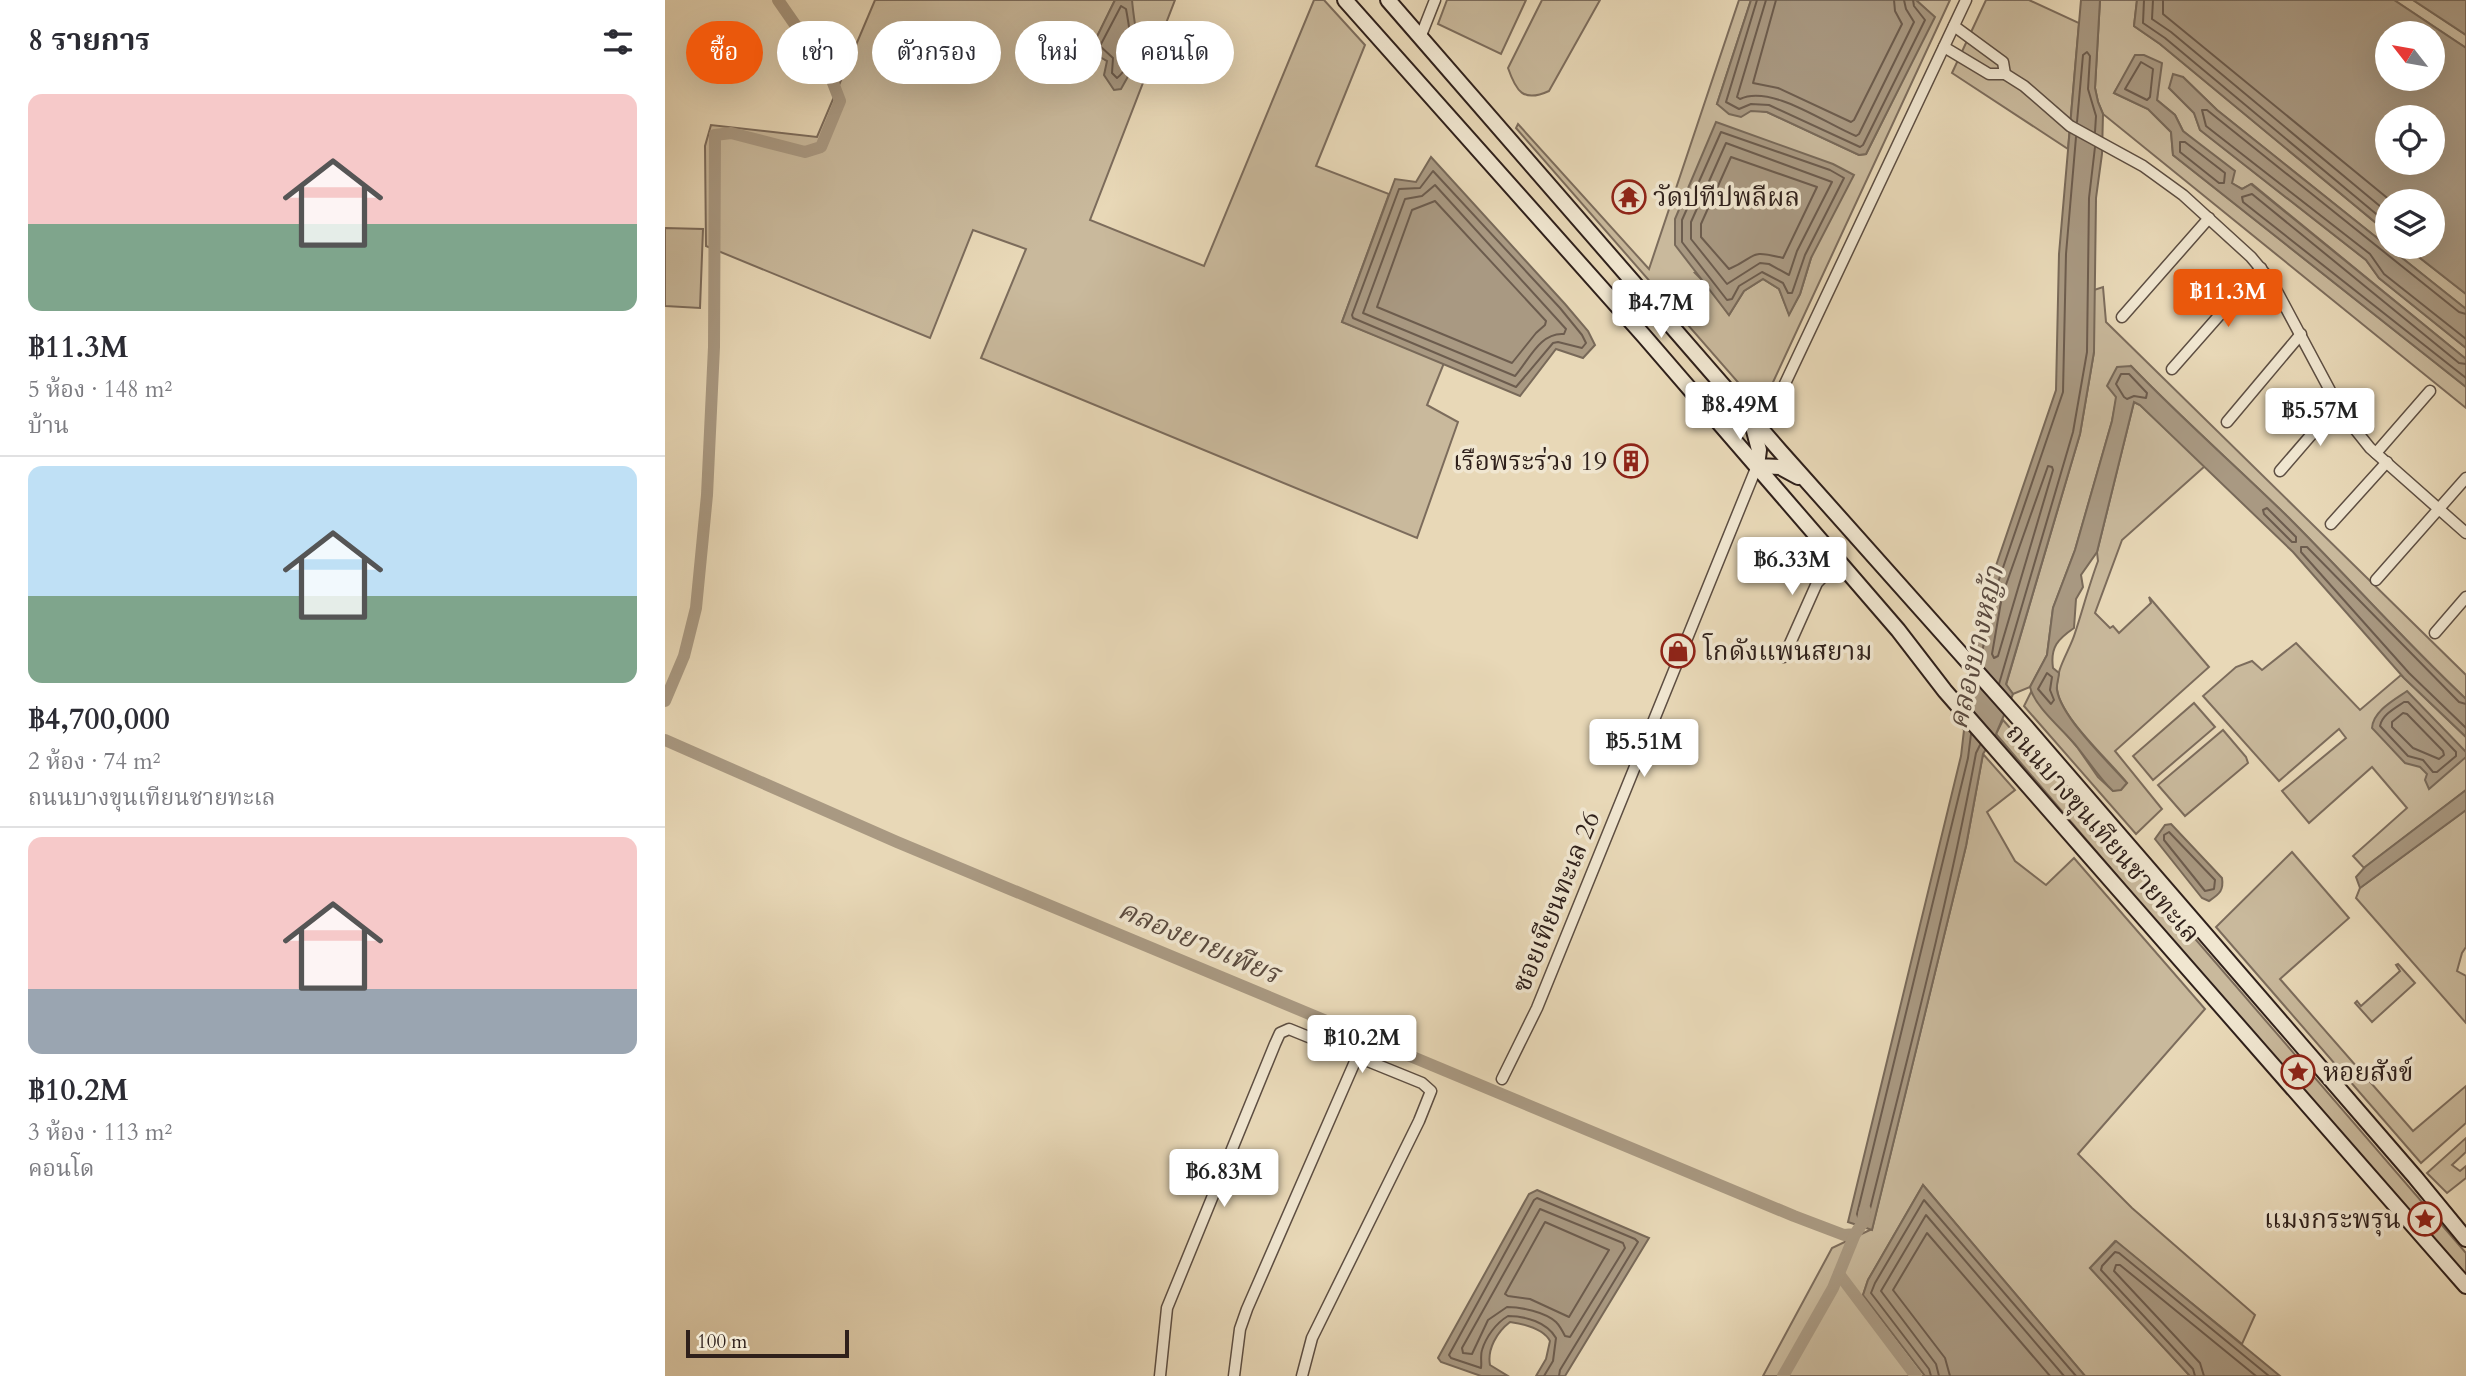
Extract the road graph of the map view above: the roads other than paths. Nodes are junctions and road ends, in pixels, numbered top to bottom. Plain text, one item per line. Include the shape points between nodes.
1 (1345, 0) edge
2 (1388, 0) edge
3 (1435, 0) edge
4 (1966, 0) edge
5 (1954, 26) junction
6 (1420, 38) junction
7 (1944, 47) junction
8 (2005, 74) junction
9 (1570, 210) junction
10 (2209, 218) junction
11 (1552, 231) junction
12 (2261, 268) junction
13 (2122, 317) dead end
14 (2301, 334) junction
15 (2172, 369) dead end
16 (2430, 391) dead end
17 (2337, 405) junction
18 (1754, 420) junction
19 (2227, 422) dead end
20 (2376, 453) junction
21 (2386, 462) junction
22 (1757, 466) junction
23 (2280, 471) dead end
24 (2466, 478) edge
25 (1813, 487) junction
26 (2439, 509) junction
27 (2330, 524) dead end
28 (2466, 533) edge
29 (1838, 561) junction
30 (2376, 580) dead end
31 (2466, 597) edge
32 (2435, 633) dead end
33 (1784, 657) dead end
34 (1357, 1057) junction
35 (1502, 1079) dead end
36 (2466, 1240) edge
37 (2466, 1286) edge
38 (1160, 1376) edge
39 (1234, 1376) edge
40 (1302, 1376) edge

1 - 11 main road, ถนนบางขุนเทียนชายทะเล
2 - 6 main road, ถนนบางขุนเทียนชายทะเล
3 - 6 street
4 - 5 street
5 - 7 street
5 - 8 street via 2003,62
6 - 9 main road, ถนนบางขุนเทียนชายทะเล
7 - 8 street via 1989,74
7 - 18 street via 1773,409
8 - 10 street via 2070,126 2143,166
9 - 11 main road via 1571,230 1567,234
9 - 18 main road, ถนนบางขุนเทียนชายทะเล
10 - 12 street
10 - 13 street
11 - 22 main road, ถนนบางขุนเทียนชายทะเล
12 - 14 street
12 - 15 street
14 - 17 street
14 - 19 street
16 - 20 street
17 - 20 street
17 - 23 street
18 - 22 main road
18 - 25 main road, ถนนบางขุนเทียนชายทะเล
20 - 21 street
21 - 26 street
21 - 27 street
22 - 25 main road via 1780,467
22 - 29 main road, ถนนบางขุนเทียนชายทะเล
22 - 35 street, ซอยเทียนทะเล 26 via 1537,1008
24 - 26 street
25 - 36 main road, ถนนบางขุนเทียนชายทะเล via 2026,727
26 - 28 street
26 - 30 street
29 - 33 street via 1817,583
29 - 37 main road, ถนนบางขุนเทียนชายทะเล via 1944,691
31 - 32 street
34 - 38 street via 1297,1032 1280,1033 1167,1308
34 - 39 street via 1247,1309
34 - 40 street via 1422,1083 1431,1091 1312,1338

